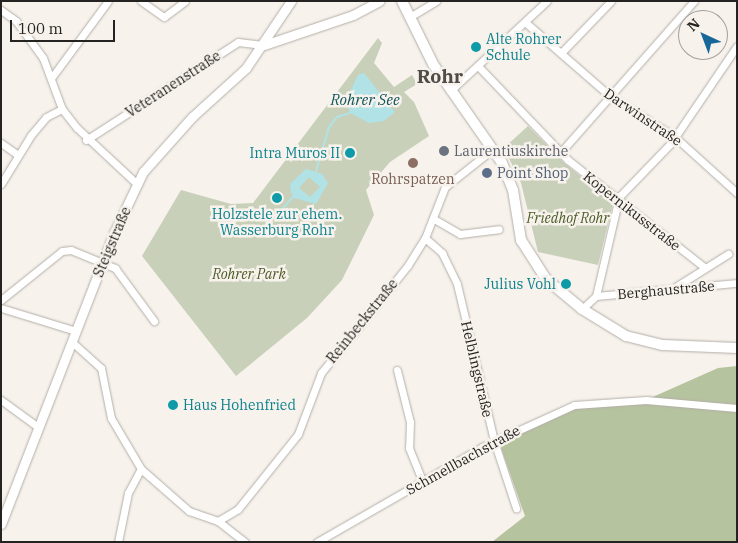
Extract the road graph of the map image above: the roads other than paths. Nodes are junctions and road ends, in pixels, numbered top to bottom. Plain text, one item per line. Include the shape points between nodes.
1 (108, 1) edge
2 (141, 1) edge
3 (184, 1) edge
4 (291, 1) edge
5 (379, 1) edge
6 (436, 1) edge
7 (547, 1) edge
8 (611, 1) edge
9 (694, 1) edge
10 (404, 3) edge
11 (1, 10) edge
12 (413, 15) junction
13 (525, 22) junction
14 (274, 26) junction
15 (283, 37) junction
16 (263, 45) junction
17 (735, 52) edge
18 (561, 54) junction
19 (479, 67) junction
20 (52, 77) junction
21 (450, 91) junction
22 (611, 97) junction
23 (62, 109) junction
24 (675, 137) junction
25 (86, 140) junction
26 (1, 143) edge
27 (493, 149) junction
28 (560, 153) junction
29 (18, 155) junction
30 (1, 184) edge
31 (137, 184) junction
32 (737, 193) edge
33 (617, 200) junction
34 (434, 219) junction
35 (499, 229) dead end
36 (425, 238) junction
37 (728, 254) dead end
38 (103, 262) junction
39 (704, 267) junction
40 (737, 284) edge
41 (666, 292) junction
42 (596, 296) junction
43 (1, 300) edge
44 (1, 308) edge
45 (582, 309) junction
46 (154, 321) dead end
47 (76, 331) junction
48 (72, 342) junction
49 (737, 348) edge
50 (397, 370) dead end
51 (1, 400) edge
52 (737, 408) edge
53 (38, 427) junction
54 (494, 441) junction
55 (141, 469) junction
56 (423, 482) junction
57 (516, 508) dead end
58 (218, 521) junction
59 (1, 524) edge
60 (322, 540) edge
61 (118, 542) edge
62 (245, 542) edge

1 - 20 street
2 - 3 street via 164,17
4 - 14 street, Steigstraße
5 - 15 street via 353,16
6 - 12 street
7 - 13 street
8 - 18 street
9 - 22 street
10 - 12 main road
11 - 20 street via 16,21
12 - 21 main road via 428,54
13 - 18 street, Darwinstraße
13 - 19 street
14 - 15 street
14 - 16 street, Steigstraße
15 - 16 street
16 - 25 street, Veteranenstraße via 238,42
16 - 31 street, Steigstraße via 236,79 166,144
17 - 24 street
18 - 22 street, Darwinstraße
19 - 21 street
19 - 28 street, Kopernikusstraße
20 - 23 street
21 - 27 main road
22 - 24 street, Darwinstraße
22 - 28 street
23 - 25 street
23 - 29 street via 46,118
24 - 32 street, Darwinstraße
24 - 33 street
25 - 31 street
26 - 29 street
27 - 34 street, Reinbeckstraße via 445,187
27 - 45 main road via 509,176 527,254 546,279
28 - 33 street, Kopernikusstraße
29 - 30 street
31 - 38 street, Steigstraße
33 - 39 street, Kopernikusstraße
33 - 42 street
34 - 35 street via 460,234
34 - 36 street, Reinbeckstraße
36 - 54 street, Helblingstraße via 442,253 458,284
36 - 58 street, Reinbeckstraße via 325,367 298,434 238,508
37 - 39 street
38 - 43 street via 71,250 62,251
38 - 46 street via 124,275
38 - 47 street, Steigstraße
39 - 41 street
40 - 41 street, Berghaustraße
41 - 42 street, Berghaustraße
42 - 45 street
44 - 47 street
45 - 49 main road via 618,332 645,342
47 - 48 street, Steigstraße
48 - 53 street, Steigstraße
48 - 55 street via 101,368 111,418
50 - 56 street via 410,422 408,448
51 - 53 street
52 - 54 street, Schmellbachstraße via 607,400 574,405
53 - 59 street, Steigstraße
54 - 56 street, Schmellbachstraße
54 - 57 street, Helblingstraße
55 - 58 street via 189,511
55 - 61 street via 128,493
56 - 60 street, Schmellbachstraße
58 - 62 street

